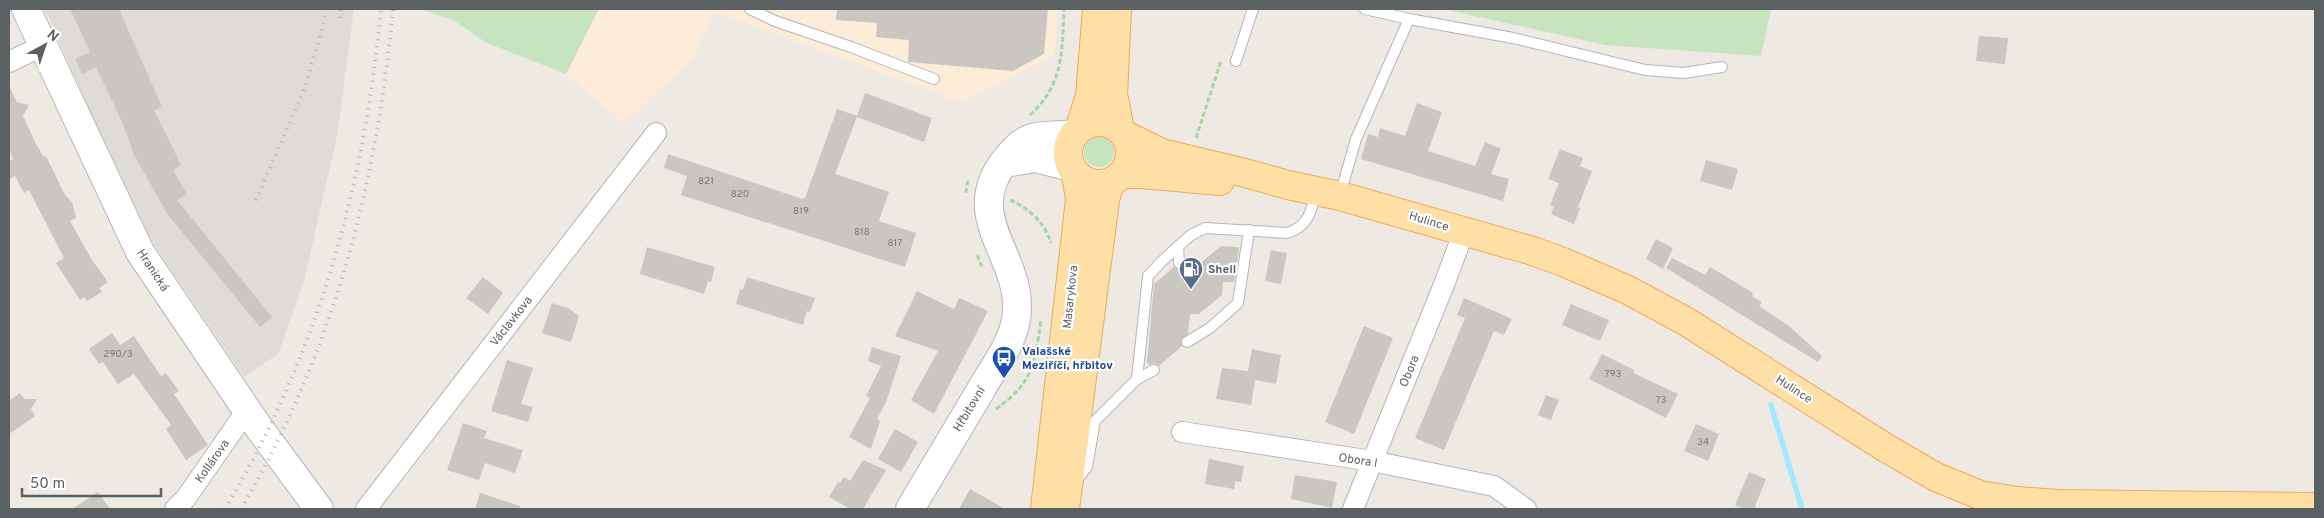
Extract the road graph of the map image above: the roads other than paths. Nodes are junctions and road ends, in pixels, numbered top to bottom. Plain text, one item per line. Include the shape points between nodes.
1 (26, 9) edge
2 (750, 9) edge
3 (1097, 9) edge
4 (1117, 9) edge
5 (1253, 9) edge
6 (1365, 9) edge
7 (1409, 20) junction
8 (42, 46) junction
9 (1236, 61) dead end
10 (9, 62) edge
11 (1722, 66) dead end
12 (934, 79) dead end
13 (1077, 130) junction
14 (656, 132) dead end
15 (1122, 132) junction
16 (1004, 163) junction
17 (1074, 171) junction
18 (1116, 178) junction
19 (1288, 185) junction
20 (1328, 193) junction
21 (1249, 230) junction
22 (1464, 231) junction
23 (1178, 246) junction
24 (1179, 263) dead end
25 (1187, 342) dead end
26 (1154, 370) dead end
27 (1137, 379) junction
28 (247, 410) junction
29 (1182, 432) dead end
30 (1372, 461) junction
31 (1066, 500) edge
32 (2057, 507) edge
33 (2315, 507) edge
34 (2288, 508) edge
35 (175, 509) edge
36 (319, 509) edge
37 (366, 509) edge
38 (910, 509) edge
39 (1045, 509) edge
40 (1353, 509) edge
41 (1526, 509) edge

1 - 8 street, Hranická
2 - 12 lane
3 - 13 main road via 1090,96
4 - 15 main road via 1113,94
5 - 9 lane
6 - 7 lane
7 - 11 lane via 1513,38 1646,70 1684,73
7 - 20 lane
8 - 10 street
8 - 28 street, Hranická via 140,252
13 - 15 main road via 1088,123 1105,122
13 - 16 street, Hřbitovní via 1031,138 1016,148
13 - 17 main road via 1068,150
14 - 37 street, Václavkova
15 - 18 main road via 1129,144 1130,155 1128,166
15 - 19 main road, Hulince via 1162,153
16 - 17 street via 1035,158
16 - 38 street, Hřbitovní via 991,183 988,205 1013,278 1017,305 1015,326
17 - 18 main road via 1092,183
17 - 39 main road, Masarykova via 1080,199
18 - 19 main road, Hulince via 1142,174
18 - 31 main road, Masarykova via 1105,200
19 - 20 main road, Hulince
20 - 21 lane via 1295,231
20 - 22 main road, Hulince
21 - 23 lane via 1205,228
21 - 25 lane via 1238,303 1210,328
22 - 30 street, Obora
22 - 32 main road, Hulince via 1555,259 1635,294 1721,342 1936,477 1980,495
23 - 24 lane
23 - 27 lane via 1148,276 1145,342
26 - 27 lane
27 - 31 lane via 1095,421 1087,467
28 - 35 street, Kollárova
28 - 36 street, Hranická
29 - 30 street, Obora I
30 - 40 street, Obora
30 - 41 street, Obora I via 1494,486
32 - 34 main road, Hulince
33 - 34 main road, Hulince

